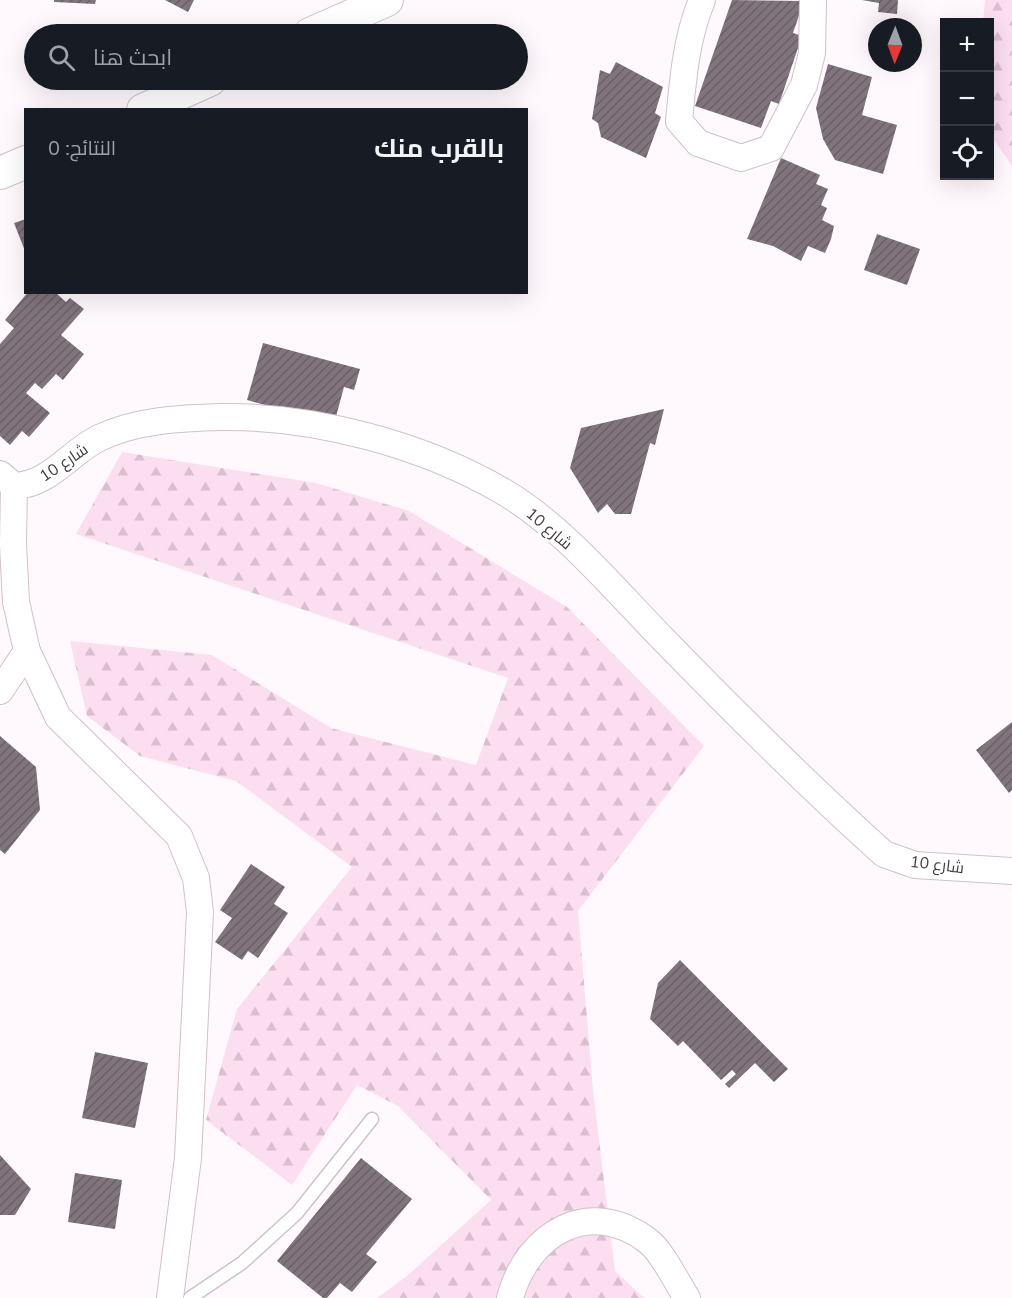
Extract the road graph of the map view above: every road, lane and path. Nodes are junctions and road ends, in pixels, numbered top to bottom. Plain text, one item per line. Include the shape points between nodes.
1 (387, 0) edge
2 (702, 0) edge
3 (813, 0) edge
4 (333, 24) edge
5 (187, 90) edge
6 (147, 108) edge
7 (24, 163) edge
8 (0, 173) edge
9 (7, 480) edge
10 (27, 651) junction
11 (0, 691) edge
12 (1012, 871) edge
13 (372, 1119) dead end
14 (170, 1298) edge
15 (190, 1298) edge
16 (510, 1298) edge
17 (687, 1298) edge

1 - 4 street
2 - 3 street via 691,25 680,121 698,143 741,158 771,148 804,85 812,53
5 - 6 street
7 - 8 street
9 - 10 street via 16,602
9 - 12 street, شارع 10 via 28,485 99,439 138,426 174,420 278,419 402,444 506,493 552,529 609,580 732,711 884,854 915,865
10 - 11 street
10 - 14 street via 58,717 179,836 196,878 200,912 188,1158
13 - 15 lane via 297,1213 242,1263
16 - 17 street via 525,1260 546,1238 572,1225 601,1222 630,1229 650,1242

